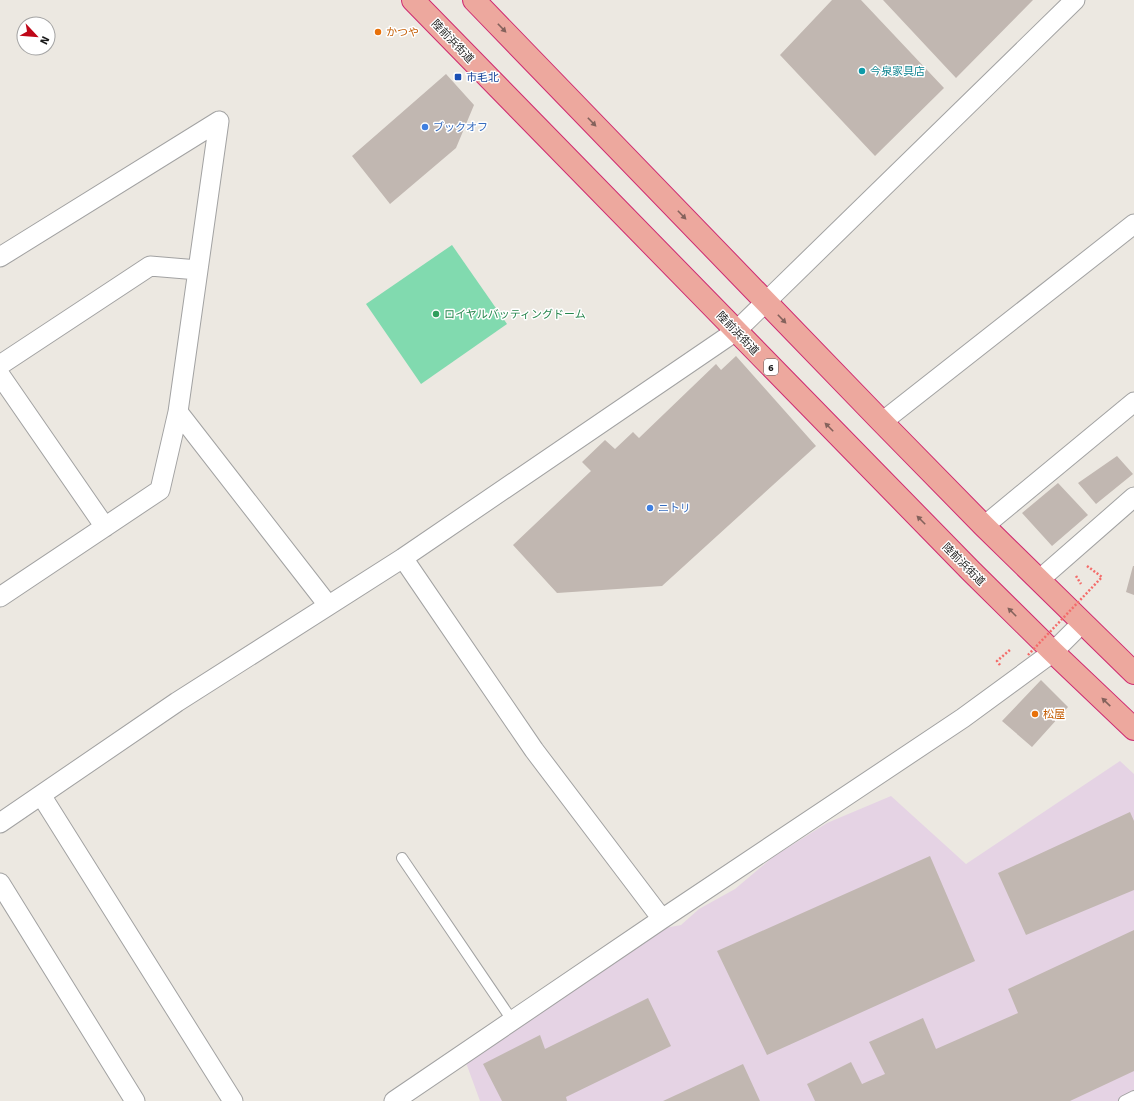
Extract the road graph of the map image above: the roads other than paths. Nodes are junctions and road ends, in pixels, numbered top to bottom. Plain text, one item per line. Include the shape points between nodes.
1 (413, 0) edge
2 (474, 0) edge
3 (1075, 0) edge
4 (1134, 224) edge
5 (0, 257) edge
6 (198, 270) junction
7 (765, 301) junction
8 (736, 330) junction
9 (0, 365) edge
10 (0, 375) edge
11 (1134, 402) edge
12 (178, 412) junction
13 (882, 422) junction
14 (1134, 497) edge
15 (984, 526) junction
16 (105, 527) junction
17 (403, 558) junction
18 (1039, 580) junction
19 (1, 595) edge
20 (328, 605) junction
21 (1082, 623) junction
22 (1053, 652) junction
23 (1134, 673) edge
24 (1134, 729) edge
25 (41, 795) junction
26 (0, 823) edge
27 (402, 858) dead end
28 (0, 883) edge
29 (662, 919) junction
30 (512, 1020) junction
31 (135, 1101) edge
32 (233, 1101) edge
33 (394, 1101) edge

1 - 8 highway, 陸前浜街道 / 6
2 -> 7 highway
3 - 7 street
4 - 13 street
5 - 6 street via 219,121
6 - 9 street via 150,266
6 - 12 street
7 - 8 street
7 -> 13 highway
8 - 17 street
22 -> 8 highway, 陸前浜街道 / 6
10 - 16 street
11 - 15 street
12 - 16 street via 160,490
12 - 20 street
13 - 15 highway
14 - 18 street
15 - 18 highway
16 - 19 street
17 - 20 street
17 - 29 street via 534,750
18 - 21 highway
20 - 25 street via 177,702
21 - 22 street
21 - 23 highway
24 -> 22 highway, 陸前浜街道 / 6
22 - 29 street via 963,718
25 - 26 street
25 - 32 street
27 - 30 lane
28 - 31 street
29 - 30 street
30 - 33 street

